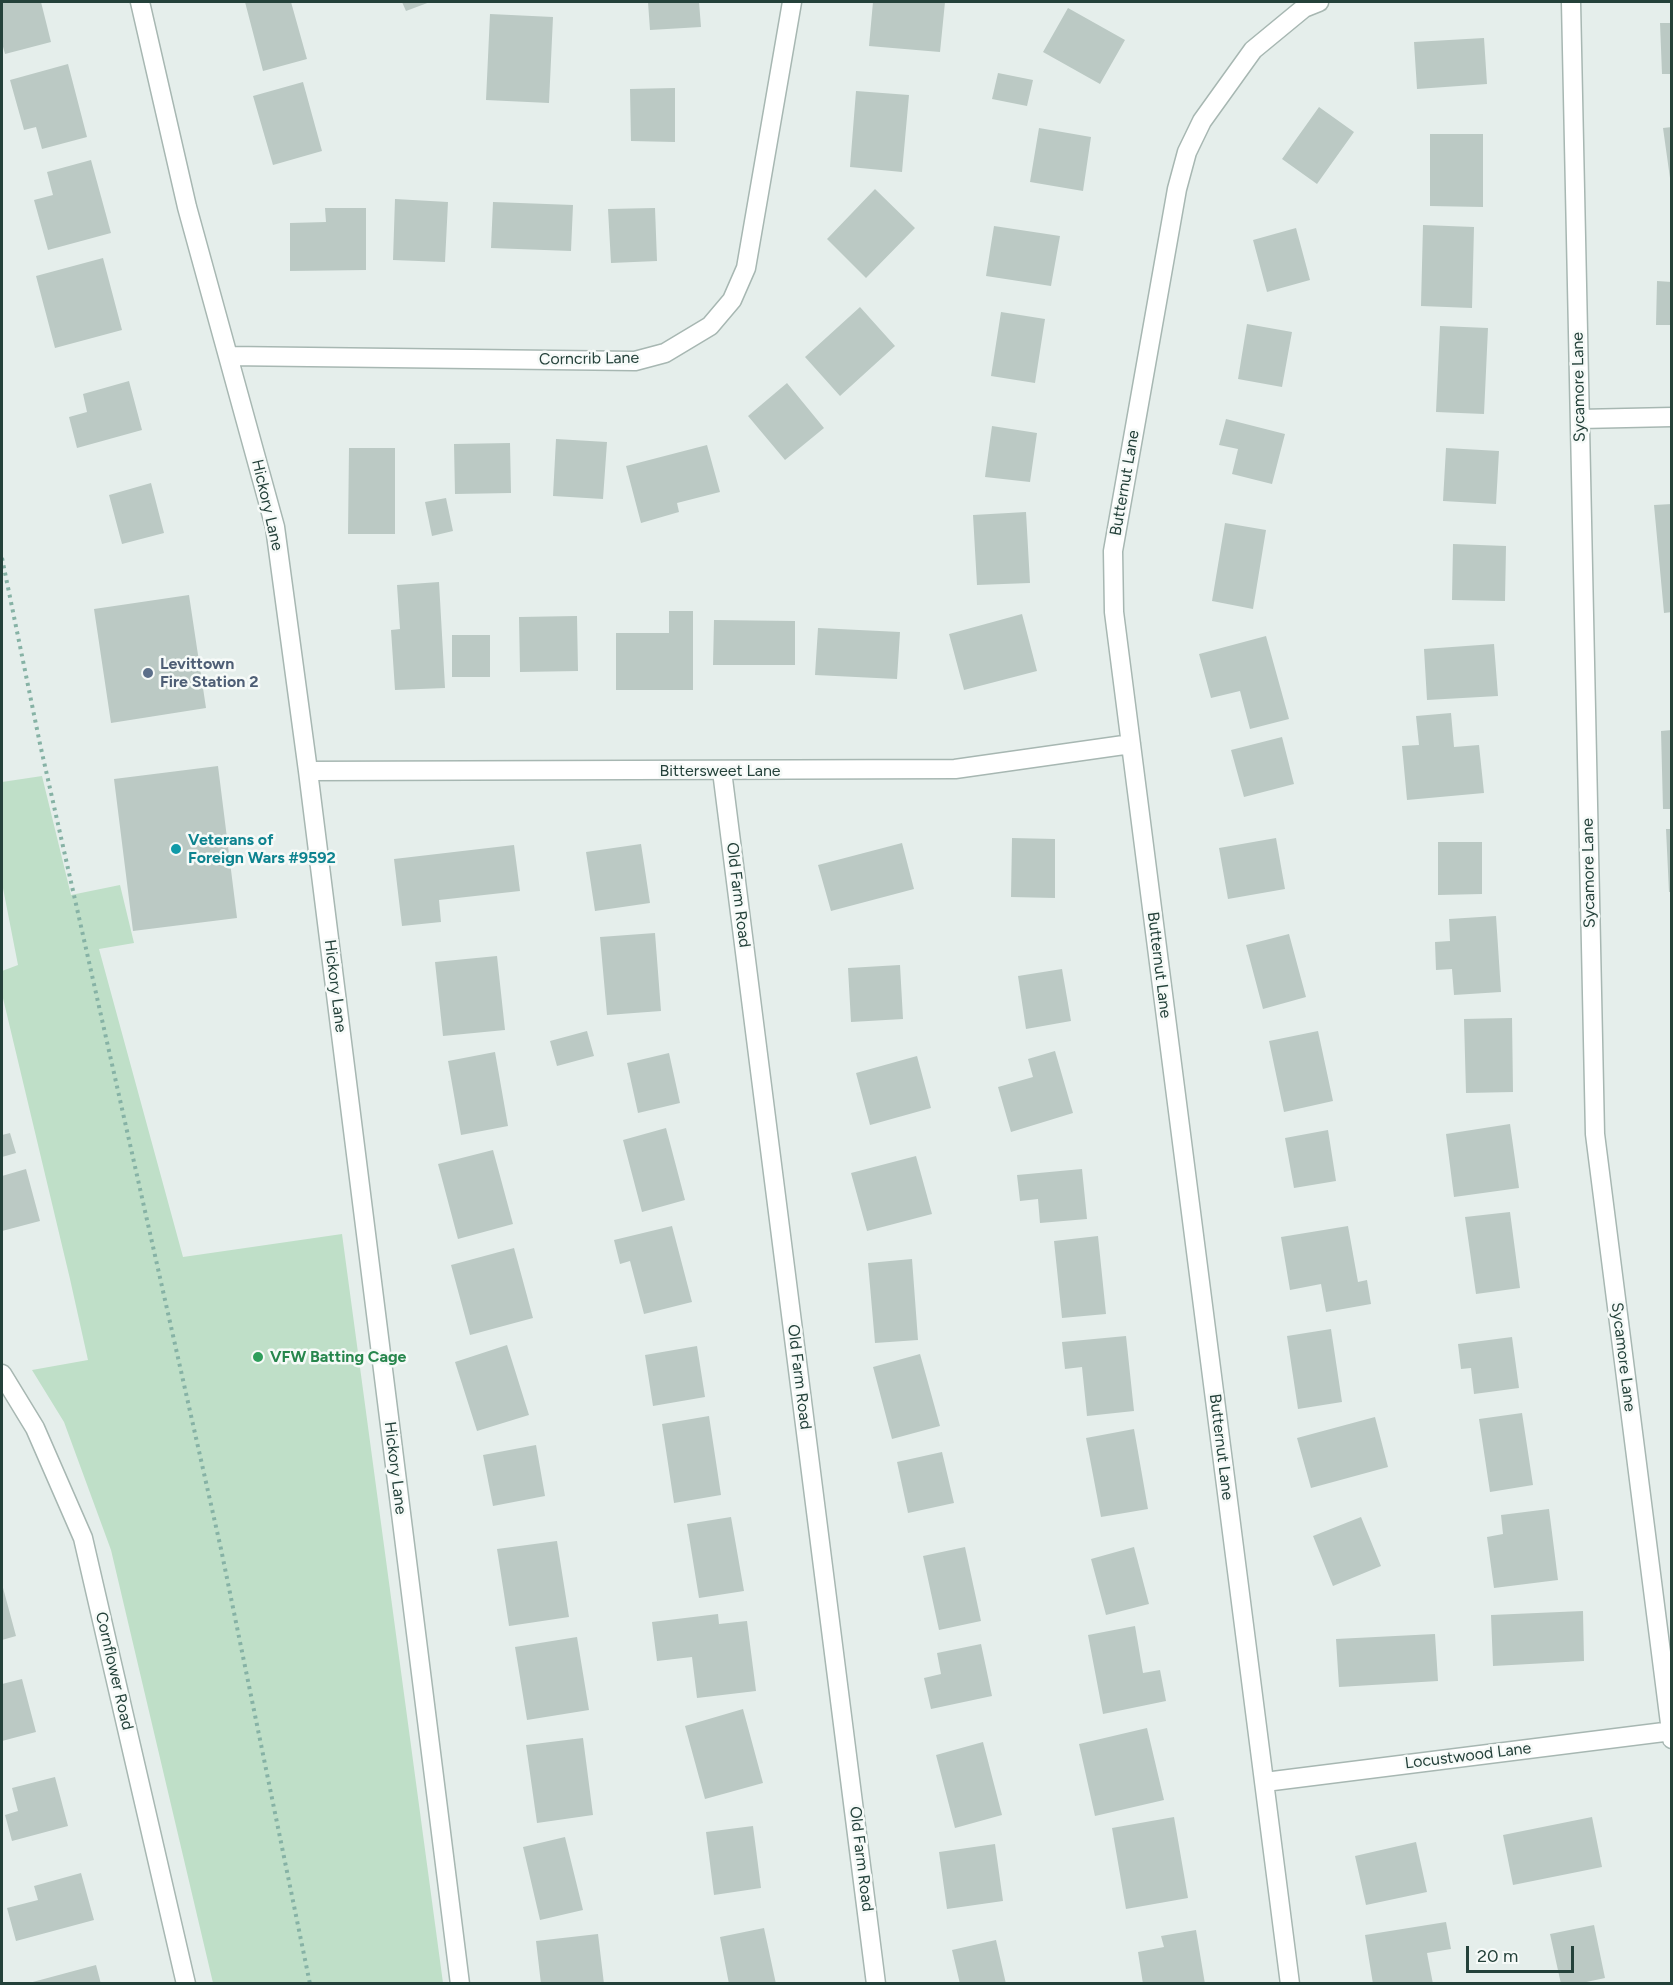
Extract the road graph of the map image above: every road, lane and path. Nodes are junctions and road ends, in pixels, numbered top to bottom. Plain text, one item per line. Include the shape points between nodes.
1 (140, 2) edge
2 (792, 2) edge
3 (1319, 2) edge
4 (1571, 2) edge
5 (228, 356) junction
6 (1671, 417) edge
7 (1580, 419) junction
8 (2, 558) edge
9 (1131, 744) junction
10 (308, 771) junction
11 (722, 771) junction
12 (2, 1374) edge
13 (1671, 1733) edge
14 (1265, 1782) junction
15 (186, 1983) edge
16 (310, 1983) edge
17 (460, 1983) edge
18 (876, 1983) edge
19 (1290, 1983) edge

1 - 5 street, Hickory Lane via 187,207
2 - 5 street, Corncrib Lane via 746,268 732,300 710,326 665,353 634,362
3 - 9 street, Butternut Lane via 1304,8 1253,50 1202,121 1187,152 1113,551 1114,612
4 - 7 street, Sycamore Lane
5 - 10 street, Hickory Lane via 275,527
6 - 7 street
7 - 13 street, Sycamore Lane via 1595,1134
8 - 16 path via 42,756 221,1549
9 - 11 street, Bittersweet Lane via 955,770
9 - 14 street, Butternut Lane
10 - 11 street, Bittersweet Lane
10 - 17 street, Hickory Lane
11 - 18 street, Old Farm Road
12 - 15 street, Cornflower Road via 35,1428 83,1538
13 - 14 street, Locustwood Lane
14 - 19 street, Butternut Lane

